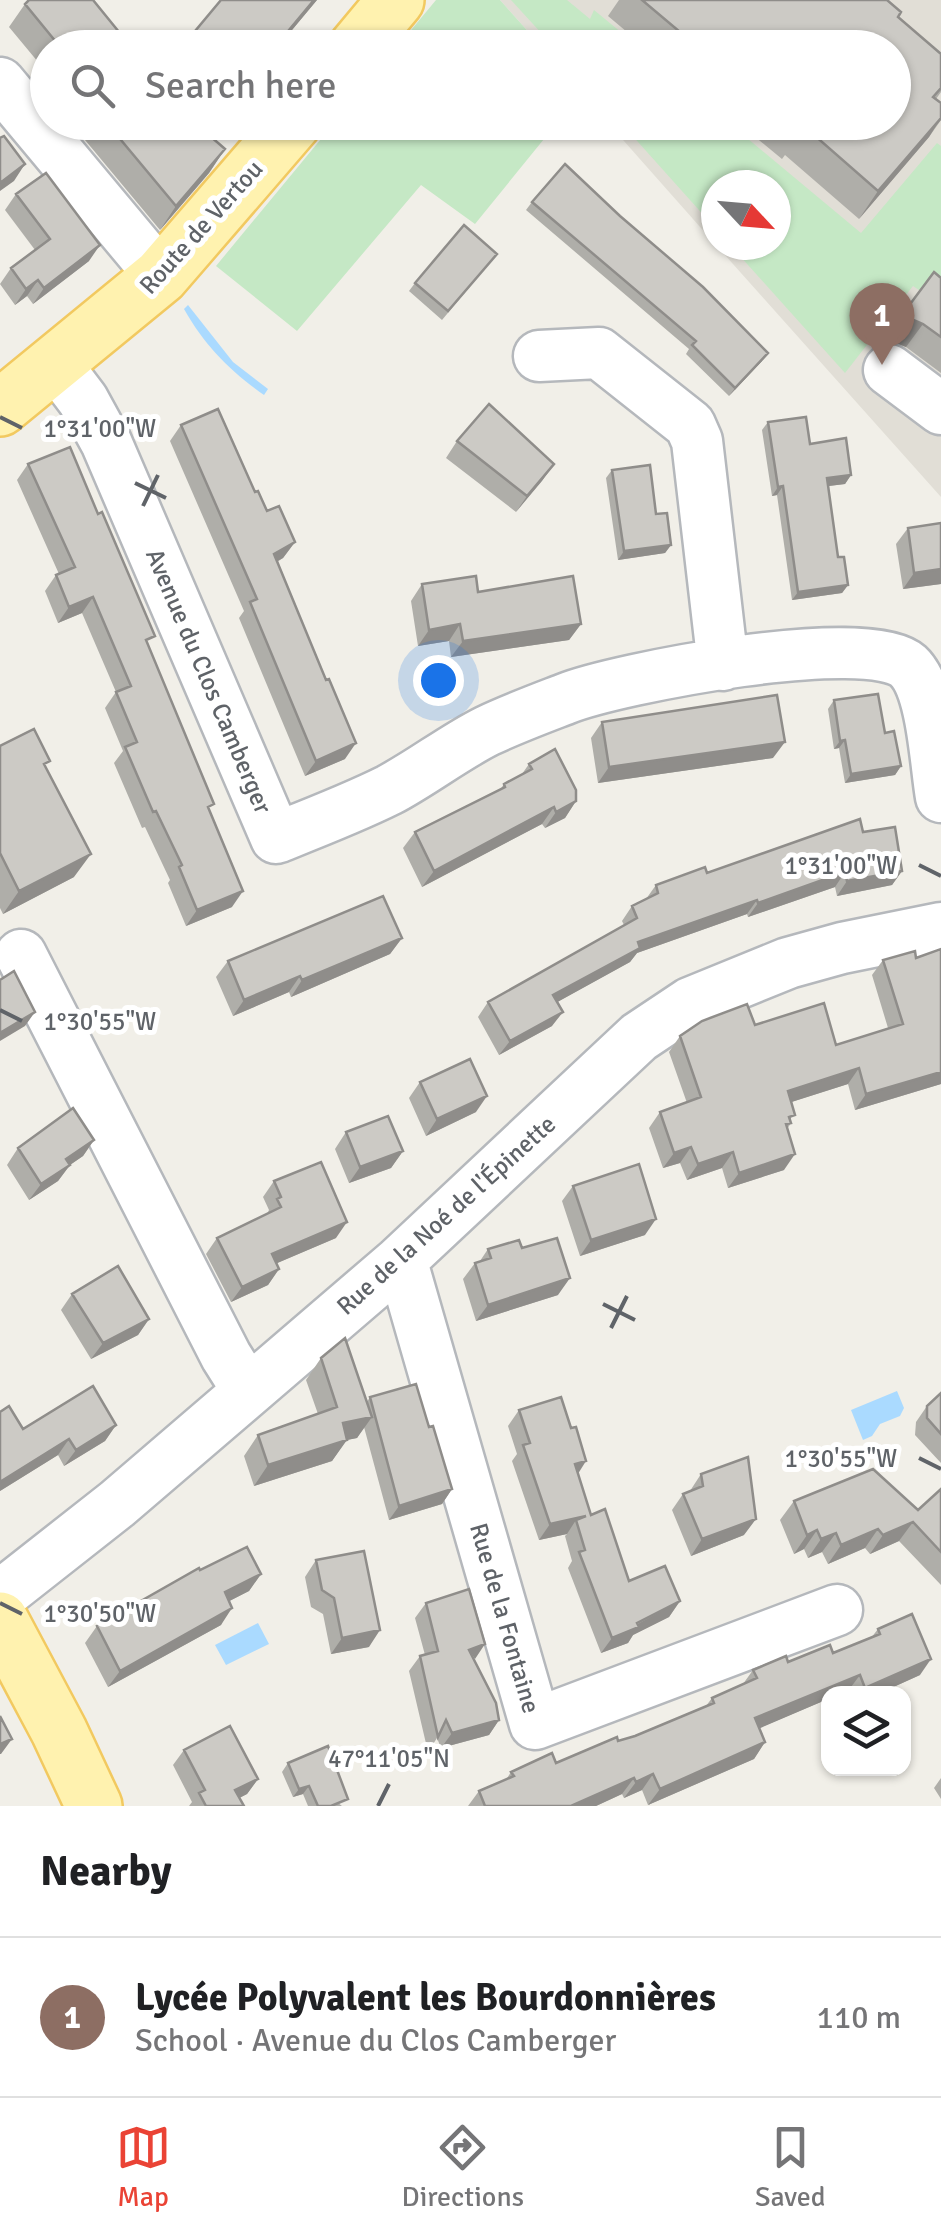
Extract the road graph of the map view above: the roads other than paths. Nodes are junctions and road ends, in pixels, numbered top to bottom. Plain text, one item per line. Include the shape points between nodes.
1 (396, 0) edge
2 (371, 30) edge
3 (0, 83) edge
4 (30, 119) edge
5 (47, 140) edge
6 (278, 140) edge
7 (160, 276) junction
8 (539, 356) dead end
9 (56, 364) junction
10 (888, 370) dead end
11 (0, 408) edge
12 (941, 409) edge
13 (723, 665) junction
14 (941, 797) edge
15 (941, 928) edge
16 (21, 955) dead end
17 (399, 1262) junction
18 (248, 1391) junction
19 (0, 1596) edge
20 (837, 1610) dead end
21 (0, 1620) edge
22 (94, 1806) edge

1 - 2 main road
3 - 4 street
5 - 7 street
6 - 7 main road, Route de Vertou
7 - 9 main road, Route de Vertou
8 - 13 street via 599,353 690,426
9 - 11 main road, Route de Vertou
9 - 13 street, Avenue du Clos Camberger via 106,442 276,838 389,790 485,732 570,697
10 - 12 street
13 - 14 street, Avenue du Clos Camberger via 812,652 870,652 906,664 924,695
15 - 17 street, Rue de la Noé de l'Épinette via 788,963 690,1003 639,1037
16 - 18 street
17 - 18 street, Rue de la Noé de l'Épinette
17 - 20 street, Rue de la Fontaine via 536,1724
18 - 19 street, Rue de la Noé de l'Épinette
21 - 22 main road

